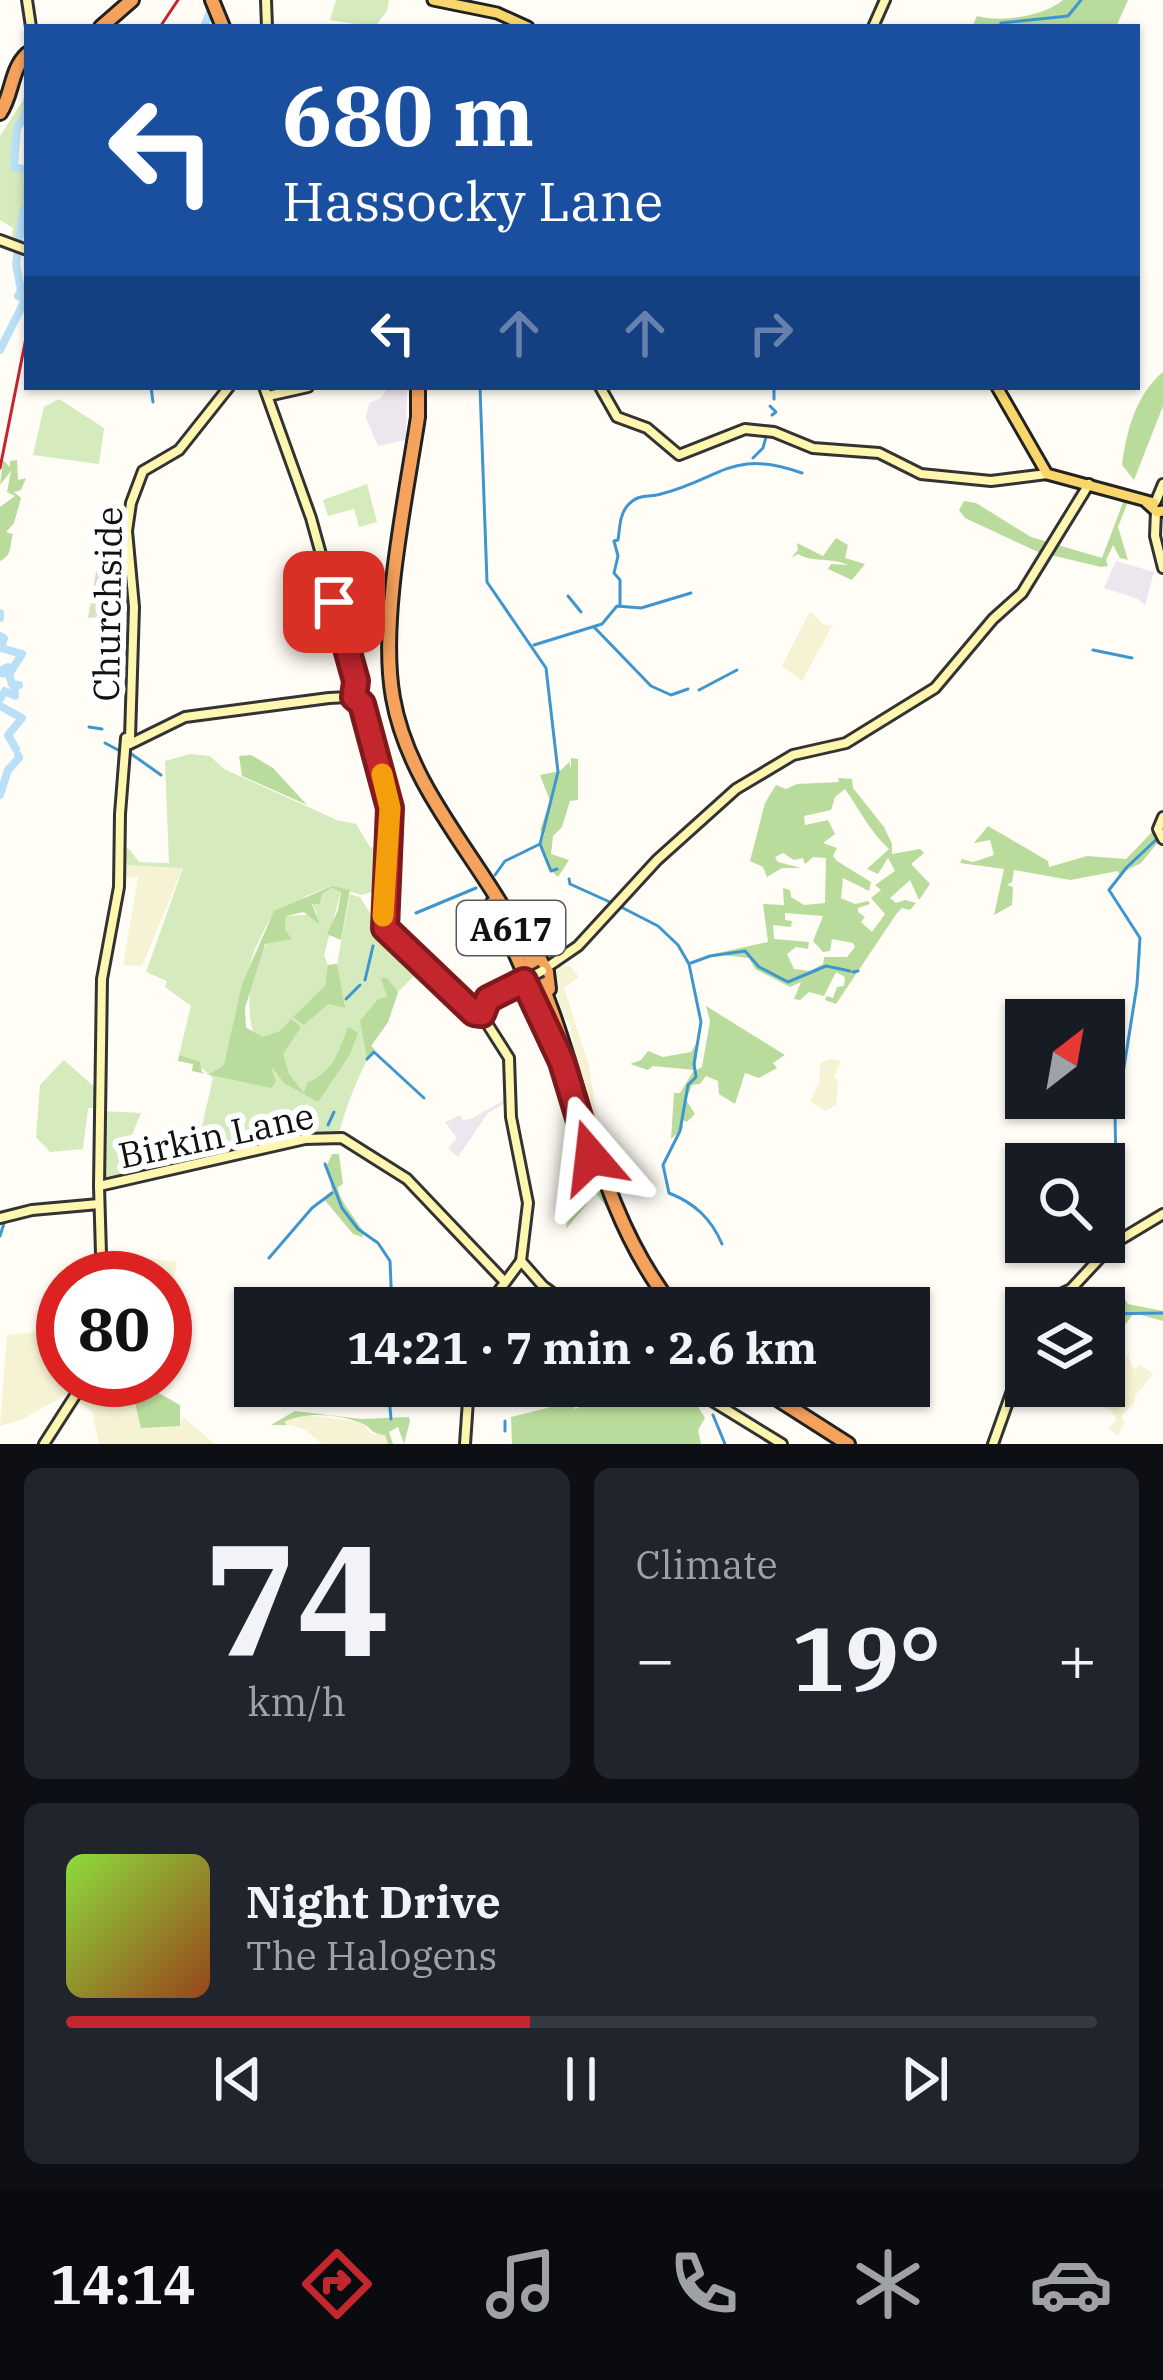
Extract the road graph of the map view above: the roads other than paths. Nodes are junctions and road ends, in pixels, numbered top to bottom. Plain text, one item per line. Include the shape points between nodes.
1 (132, 0) edge
2 (433, 0) edge
3 (104, 24) edge
4 (521, 24) edge
5 (24, 58) edge
6 (0, 113) edge
7 (0, 240) edge
8 (23, 249) edge
9 (223, 390) edge
10 (416, 390) edge
11 (416, 390) edge
12 (601, 390) edge
13 (999, 390) edge
14 (266, 392) edge
15 (1047, 474) junction
16 (1089, 484) junction
17 (1163, 484) edge
18 (1157, 506) edge
19 (1162, 564) edge
20 (356, 696) junction
21 (130, 741) junction
22 (1163, 817) edge
23 (1163, 839) edge
24 (466, 855) junction
25 (479, 870) junction
26 (544, 970) junction
27 (526, 980) junction
28 (482, 1014) junction
29 (563, 1058) junction
30 (99, 1186) junction
31 (100, 1204) junction
32 (1163, 1214) edge
33 (0, 1218) edge
34 (102, 1251) edge
35 (521, 1261) junction
36 (504, 1281) junction
37 (500, 1287) edge
38 (544, 1287) edge
39 (655, 1287) edge
40 (1071, 1287) edge
41 (66, 1407) edge
42 (468, 1407) edge
43 (722, 1407) edge
44 (786, 1407) edge
45 (1006, 1407) edge
46 (44, 1444) edge
47 (465, 1444) edge
48 (782, 1444) edge
49 (844, 1444) edge
50 (993, 1444) edge

1 - 3 highway
2 - 4 main road
5 - 6 highway
7 - 8 main road
9 - 21 main road, Churchside via 179,450 140,476 127,531
10 - 24 highway, A617 via 386,677 405,752
11 - 25 highway, A617 via 390,677 419,775
12 - 15 main road via 616,417 646,428 675,454 738,429 879,453 909,471 992,482
13 - 15 main road
14 - 20 main road via 311,518
15 - 16 main road
16 - 18 main road
16 - 26 main road via 1022,593 935,688 838,746 794,755 724,798 578,946
17 - 18 main road
18 - 19 main road
20 - 21 main road via 185,717
20 - 28 main road via 390,808 385,928 468,1010
21 - 30 main road, Churchside via 119,887 104,956
22 - 23 main road
24 - 27 highway
24 - 29 highway, A617 via 525,953
25 - 26 highway
25 - 29 highway, A617 via 528,952
26 - 27 main road, bridge
26 - 29 highway
27 - 28 main road via 488,999
27 - 29 highway
28 - 35 main road via 510,1062 528,1203
29 - 39 highway, A617 via 614,1220
30 - 31 main road, Churchside
30 - 36 main road, Birkin Lane via 305,1139 346,1140 414,1184
31 - 33 main road
31 - 34 main road, Churchside
32 - 40 main road via 1113,1244
35 - 36 main road
35 - 38 main road
36 - 37 main road
41 - 46 main road
42 - 47 main road
43 - 48 main road
44 - 49 highway
45 - 50 main road

